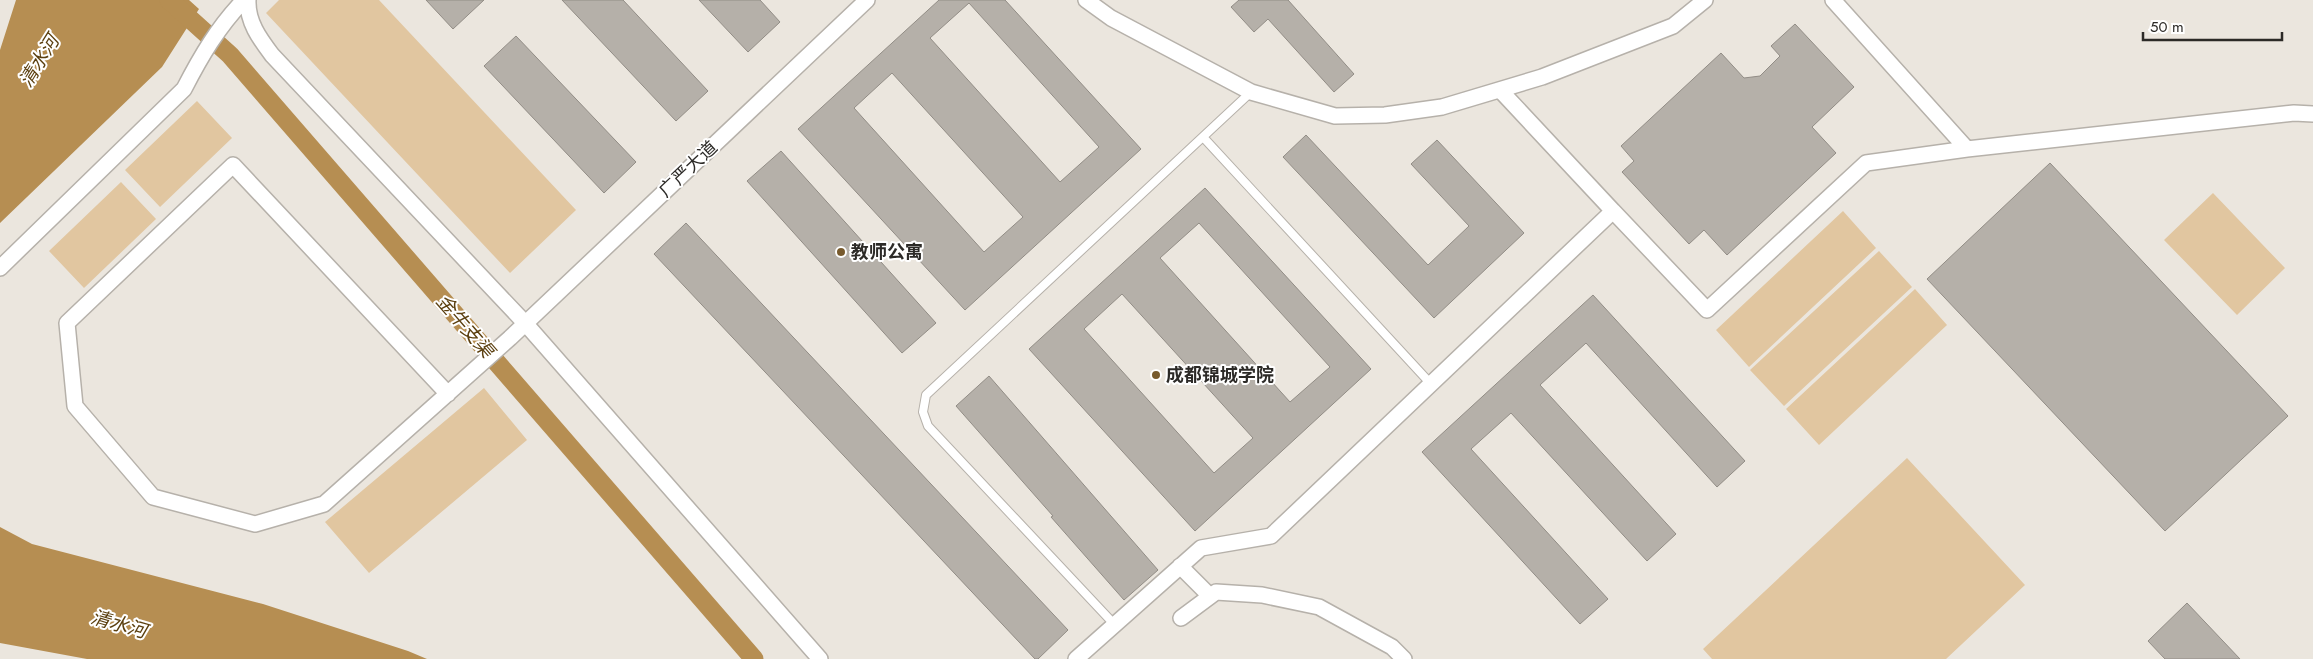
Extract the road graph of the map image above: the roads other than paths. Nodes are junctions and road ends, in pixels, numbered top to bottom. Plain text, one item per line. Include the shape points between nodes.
1 (244, 0) edge
2 (248, 0) edge
3 (867, 0) edge
4 (1086, 0) edge
5 (1705, 0) edge
6 (1833, 0) edge
7 (1500, 90) junction
8 (1250, 92) junction
9 (2313, 114) edge
10 (1203, 137) junction
11 (1967, 149) junction
12 (1613, 211) junction
13 (0, 268) edge
14 (525, 323) junction
15 (1431, 384) junction
16 (448, 394) junction
17 (1180, 566) junction
18 (1210, 596) junction
19 (1181, 618) dead end
20 (1114, 624) junction
21 (820, 659) edge
22 (1076, 659) edge
23 (1404, 659) edge

1 - 13 street via 224,20 184,89
2 - 14 street via 255,33 272,55
3 - 14 street, 广严大道
4 - 8 street via 1110,18
5 - 7 street via 1673,26
6 - 11 street
7 - 8 street via 1442,106 1385,115 1335,116
7 - 12 street
8 - 10 lane
9 - 11 street via 2294,113
10 - 15 lane
10 - 20 lane via 926,396 923,412 928,426
11 - 12 street via 1866,163 1707,310
12 - 15 street
14 - 16 street, 广严大道
14 - 21 street
15 - 17 street via 1271,536 1201,548
16 - 16 street, 广严大道 via 233,164 67,323 75,406 153,497 255,524 324,504
17 - 18 street
17 - 20 street
18 - 19 street
18 - 23 street via 1216,592 1262,595 1319,607 1392,647
20 - 22 street

